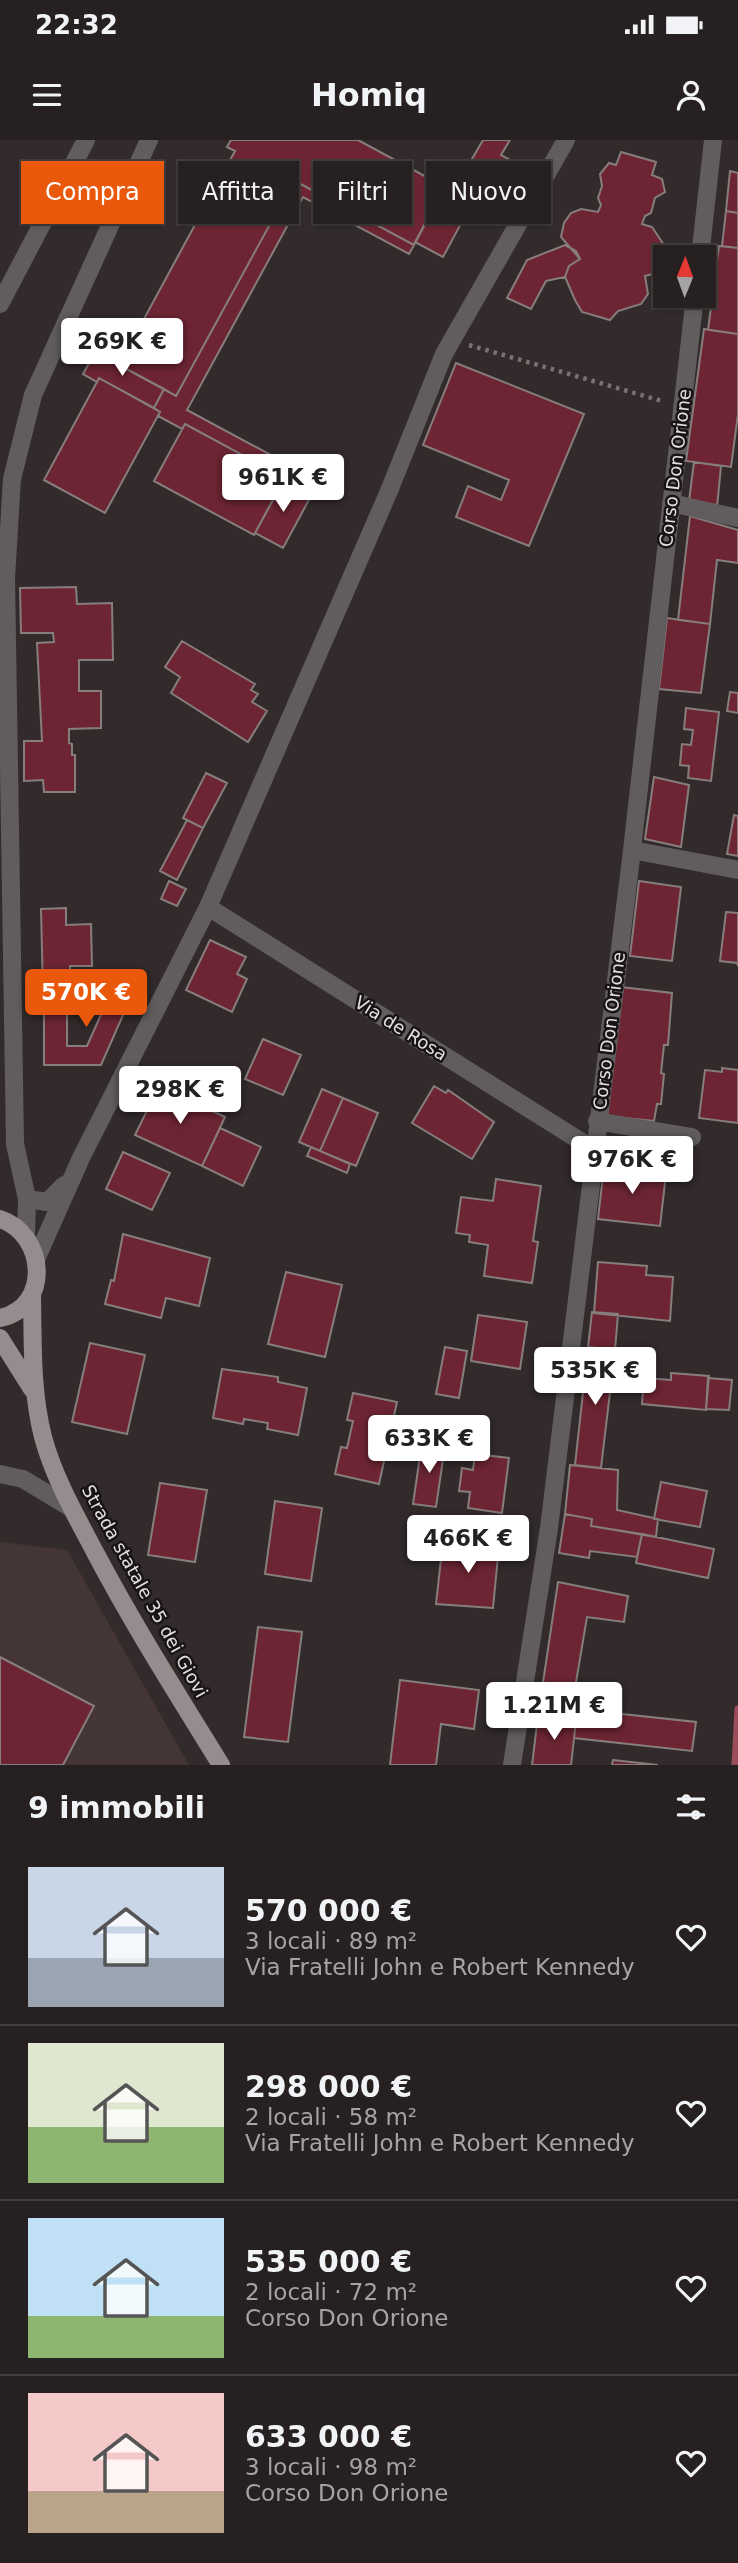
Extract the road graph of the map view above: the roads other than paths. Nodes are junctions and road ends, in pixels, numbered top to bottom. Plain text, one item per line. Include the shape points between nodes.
1 (86, 140) edge
2 (149, 140) edge
3 (566, 140) edge
4 (713, 140) edge
5 (701, 245) edge
6 (0, 304) edge
7 (694, 308) edge
8 (671, 503) junction
9 (738, 518) edge
10 (632, 850) junction
11 (738, 870) edge
12 (208, 907) junction
13 (597, 1121) junction
14 (692, 1137) dead end
15 (593, 1149) junction
16 (72, 1178) junction
17 (27, 1199) junction
18 (0, 1219) edge
19 (26, 1236) junction
20 (37, 1257) junction
21 (32, 1294) junction
22 (0, 1318) edge
23 (0, 1338) edge
24 (34, 1392) junction
25 (0, 1474) edge
26 (71, 1508) junction
27 (221, 1765) edge
28 (512, 1765) edge

1 - 6 street
2 - 17 street via 33,395 12,479 6,578 15,1144
3 - 12 street via 452,340
4 - 5 street
7 - 8 street, Corso Don Orione
8 - 9 street
8 - 10 street, Corso Don Orione
10 - 11 street
10 - 13 street, Corso Don Orione
12 - 15 street, Via de Rosa
12 - 16 street
13 - 14 street
13 - 15 street, Corso Don Orione
15 - 28 street, Corso Don Orione via 549,1528
16 - 17 street via 47,1202
16 - 20 street
17 - 19 street
18 - 19 main road
19 - 20 main road
20 - 21 main road, Strada statale 35 dei Giovi
21 - 22 main road via 21,1308
21 - 24 main road, Strada statale 35 dei Giovi
23 - 24 main road, Strada statale 35 dei Giovi
24 - 26 main road, Strada statale 35 dei Giovi via 43,1437
25 - 26 street via 31,1482
26 - 27 main road, Strada statale 35 dei Giovi via 139,1632

